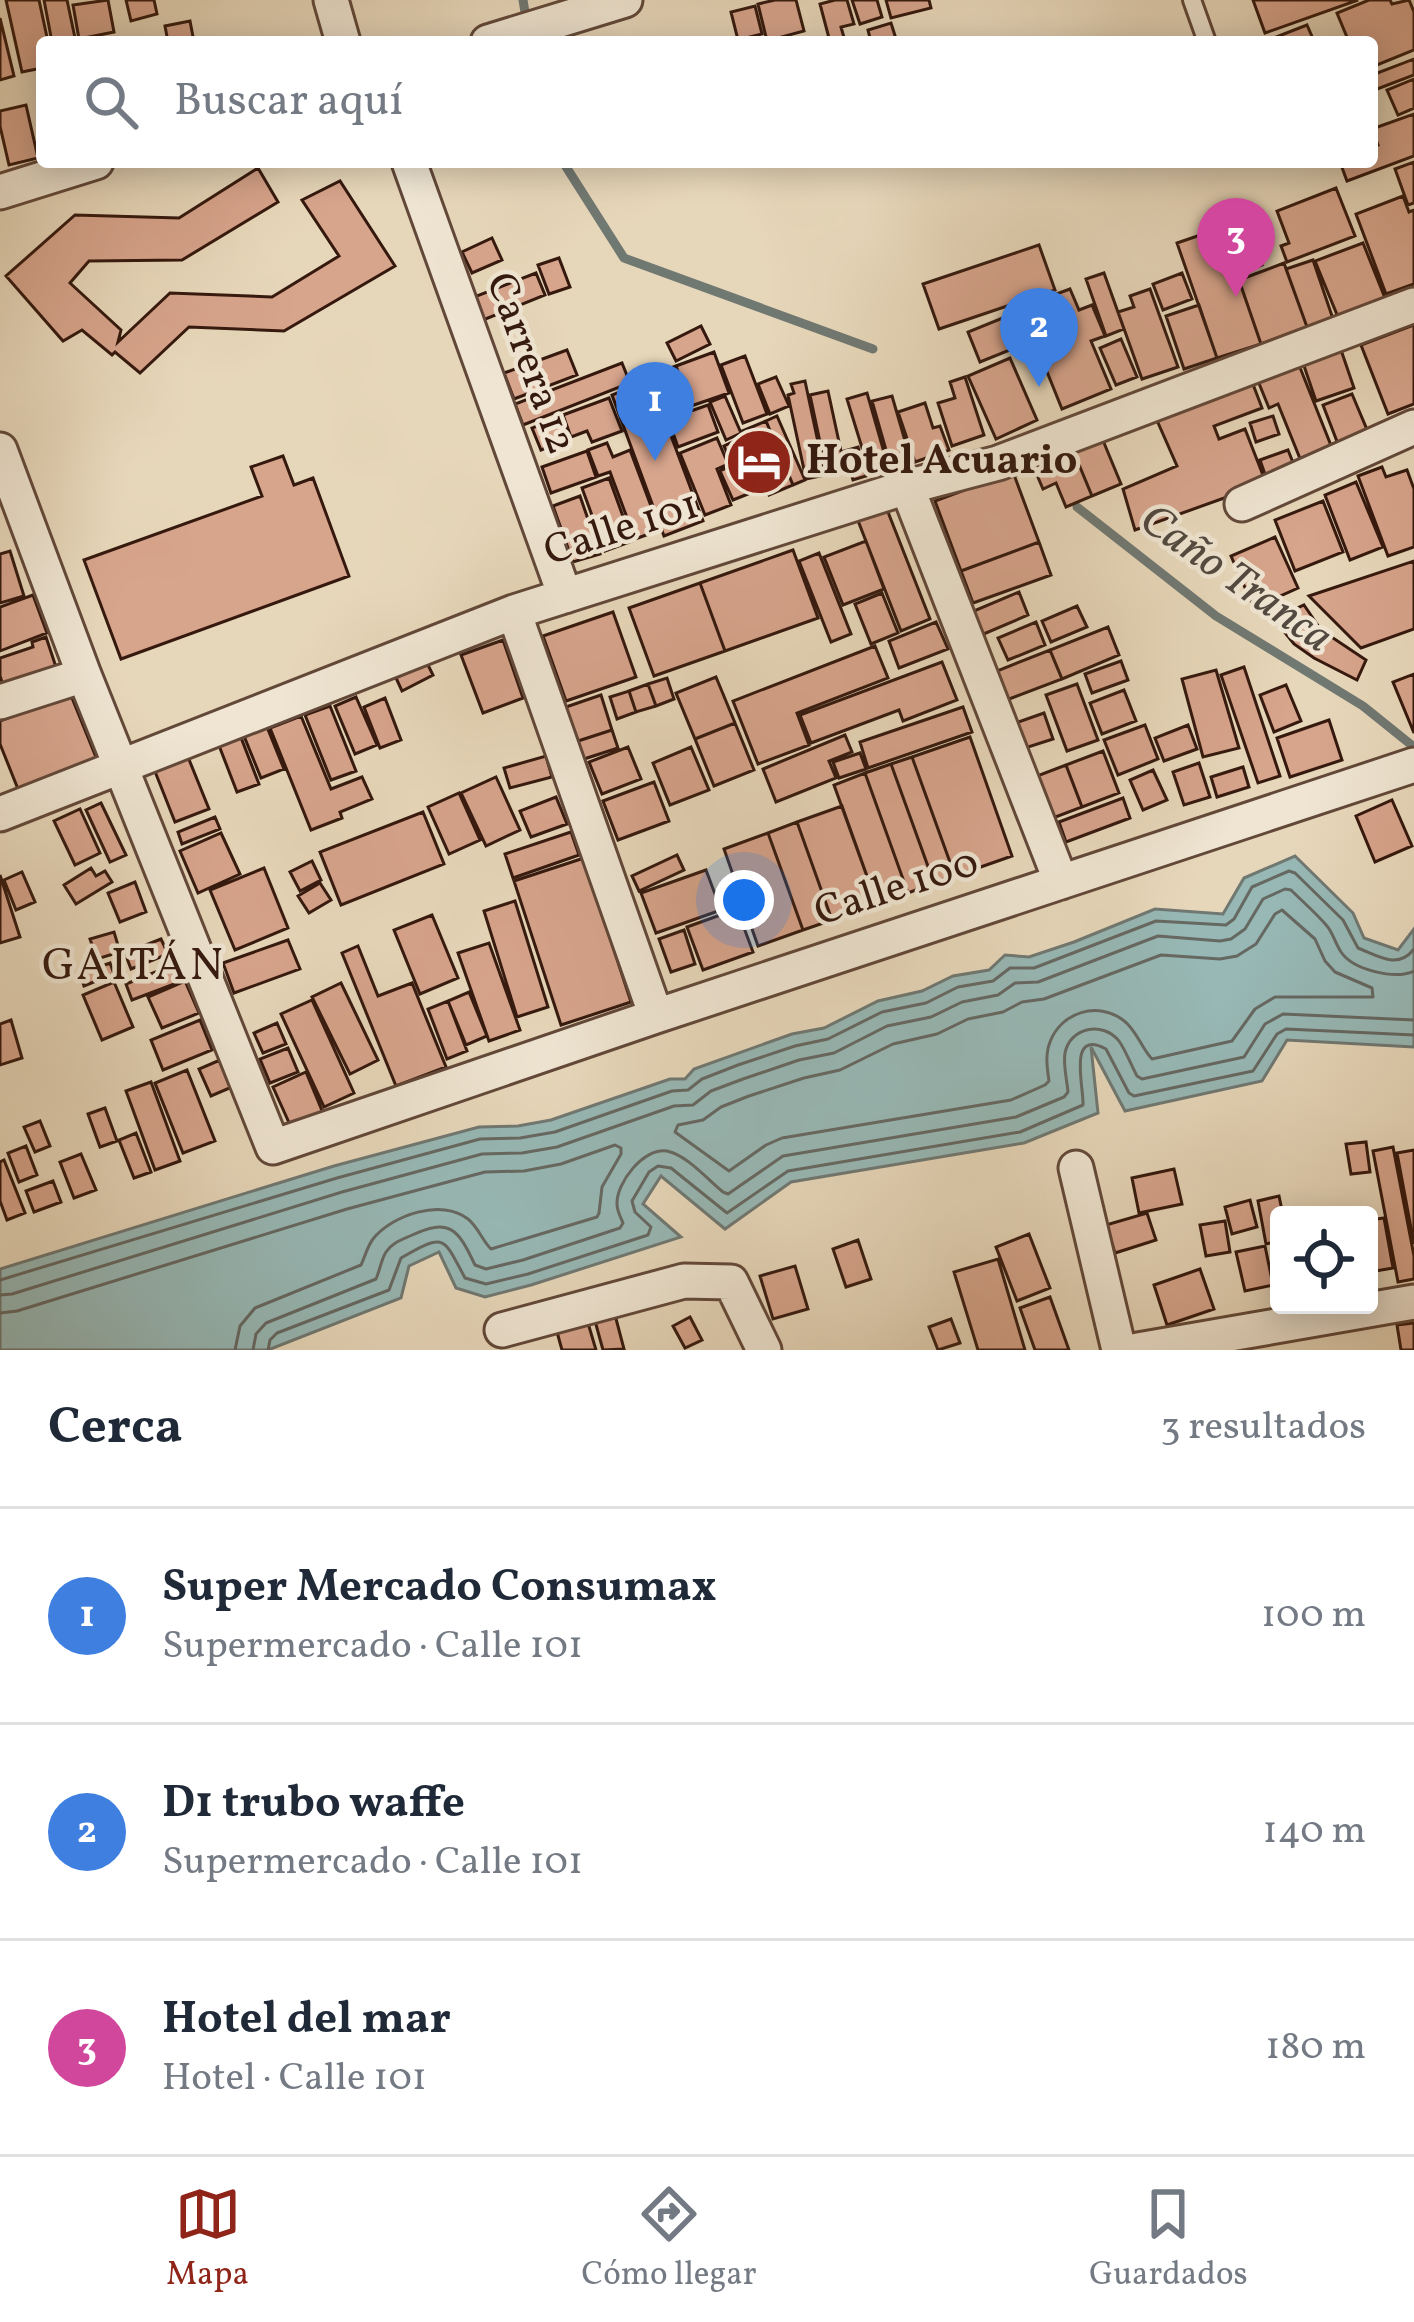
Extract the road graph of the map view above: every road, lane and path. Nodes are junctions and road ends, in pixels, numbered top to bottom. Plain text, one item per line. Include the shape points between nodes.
1 (332, 0) edge
2 (625, 0) edge
3 (1192, 0) edge
4 (341, 36) edge
5 (508, 36) edge
6 (1205, 36) edge
7 (77, 168) edge
8 (411, 168) edge
9 (0, 192) edge
10 (1414, 305) edge
11 (1414, 427) edge
12 (0, 450) edge
13 (907, 487) junction
14 (10, 503) edge
15 (1242, 504) dead end
16 (565, 596) junction
17 (514, 612) junction
18 (84, 675) junction
19 (0, 702) edge
20 (121, 765) junction
21 (1414, 765) edge
22 (0, 814) edge
23 (1060, 882) junction
24 (656, 1016) junction
25 (1076, 1168) dead end
26 (1414, 1302) edge
27 (502, 1330) dead end
28 (764, 1350) edge
29 (1119, 1350) edge
30 (1138, 1350) edge

1 - 4 street
2 - 5 street
3 - 6 lane
7 - 9 street
8 - 16 street, Carrera 12
10 - 13 street, Calle 101 via 998,464
11 - 15 street
12 - 14 street
13 - 16 street, Calle 101
13 - 23 street
14 - 18 street
16 - 17 street, Calle 101
17 - 20 street, Calle 101
17 - 24 street
18 - 19 street
18 - 20 street
20 - 22 street, Calle 101
20 - 24 street, Calle 100 via 273,1147
21 - 23 street, Calle 100
23 - 24 street, Calle 100
25 - 29 street
26 - 30 street
27 - 28 street via 684,1281 731,1282

